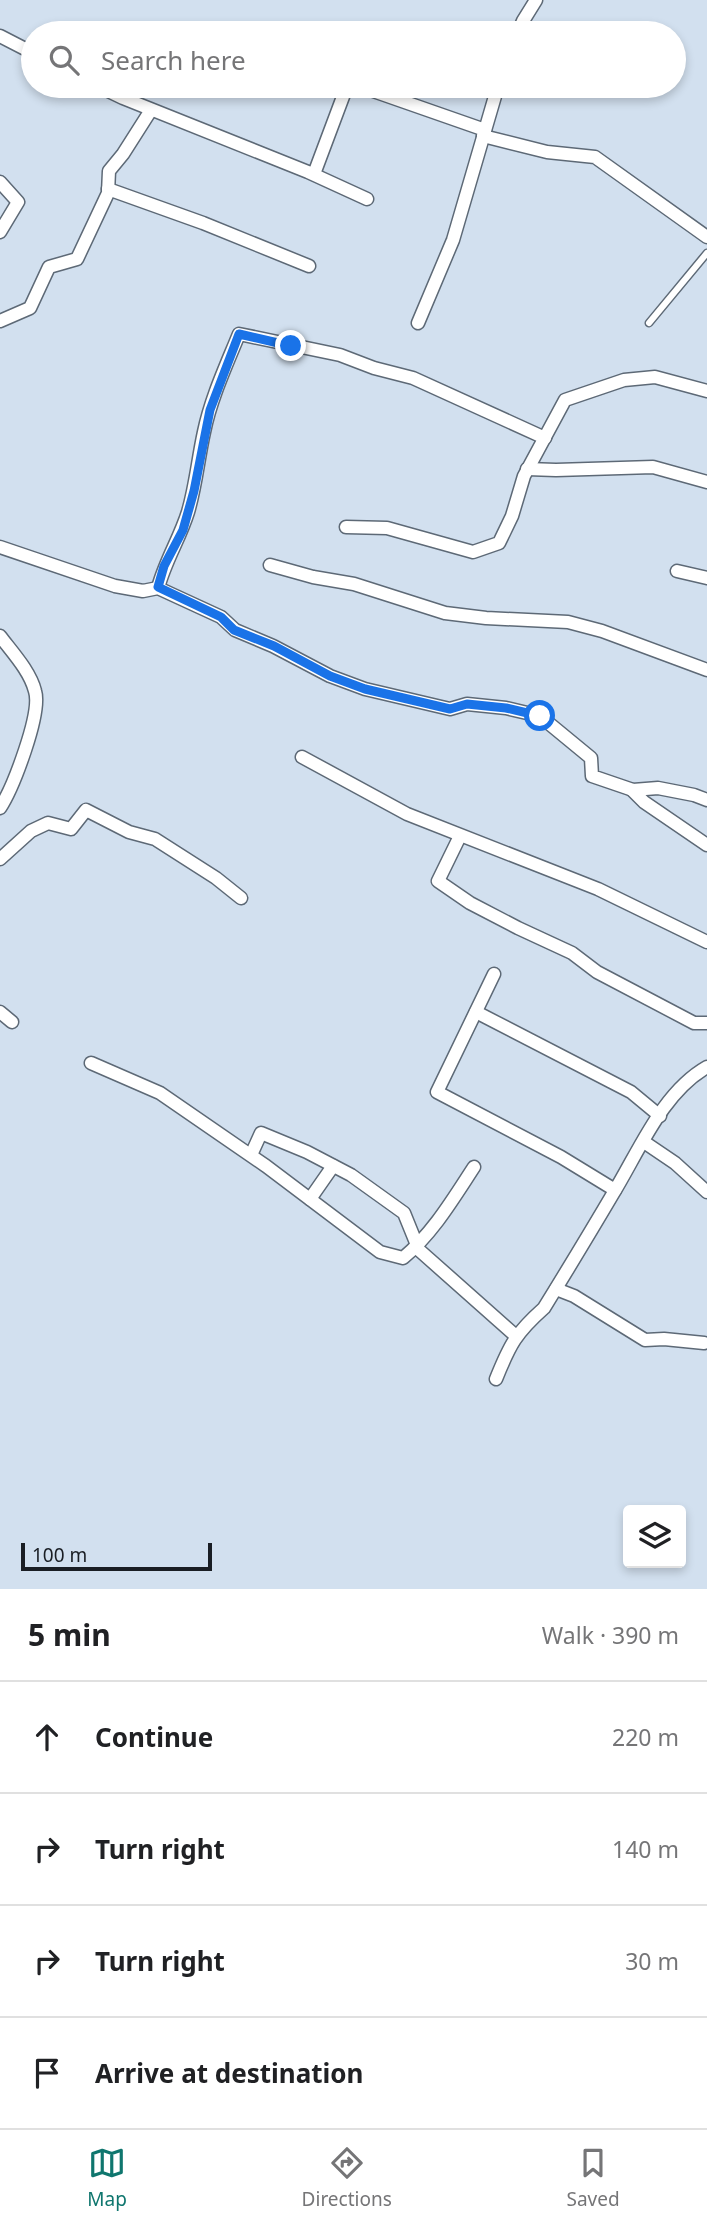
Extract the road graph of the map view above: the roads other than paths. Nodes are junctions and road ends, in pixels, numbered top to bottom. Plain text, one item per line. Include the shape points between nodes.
1 (536, 0) edge
2 (523, 21) edge
3 (0, 36) edge
4 (21, 47) edge
5 (124, 98) edge
6 (342, 98) edge
7 (391, 98) edge
8 (494, 98) edge
9 (151, 110) junction
10 (484, 133) junction
11 (313, 174) junction
12 (0, 182) edge
13 (108, 189) junction
14 (367, 199) dead end
15 (0, 232) edge
16 (707, 237) edge
17 (707, 253) edge
18 (309, 266) dead end
19 (0, 321) edge
20 (418, 323) dead end
21 (649, 323) dead end
22 (707, 391) edge
23 (545, 438) junction
24 (527, 469) junction
25 (707, 482) edge
26 (346, 527) dead end
27 (0, 547) edge
28 (270, 565) dead end
29 (677, 571) dead end
30 (707, 578) edge
31 (158, 587) junction
32 (0, 636) edge
33 (707, 670) edge
34 (302, 757) dead end
35 (632, 790) junction
36 (707, 800) edge
37 (0, 808) edge
38 (460, 836) junction
39 (707, 845) edge
40 (0, 859) edge
41 (241, 898) dead end
42 (707, 942) edge
43 (494, 974) dead end
44 (0, 1012) edge
45 (475, 1012) junction
46 (12, 1022) dead end
47 (707, 1023) edge
48 (91, 1063) dead end
49 (707, 1067) edge
50 (660, 1116) junction
51 (644, 1142) junction
52 (251, 1155) junction
53 (333, 1166) junction
54 (474, 1167) dead end
55 (615, 1190) junction
56 (707, 1192) edge
57 (310, 1199) junction
58 (418, 1246) junction
59 (556, 1289) junction
60 (516, 1336) junction
61 (704, 1343) dead end
62 (496, 1379) dead end

1 - 2 street
3 - 4 street
5 - 9 street
6 - 11 street
7 - 10 street
8 - 10 street
9 - 11 street
9 - 13 street via 109,171
10 - 16 street via 548,152 595,157
10 - 20 street via 453,240
11 - 14 street
12 - 15 street via 18,202
13 - 18 street
13 - 19 street via 77,259 49,267 30,308
17 - 21 lane
22 - 23 street via 655,377 624,380 565,400
23 - 24 street
23 - 31 street via 413,379 340,355 239,334 207,420 183,530
24 - 25 street via 653,467
24 - 26 street via 499,543 473,552 387,528
27 - 31 street via 115,586 143,591
28 - 33 street via 354,584 444,612 568,622
29 - 30 street
31 - 35 street via 221,617 234,630 365,689 450,709 467,704 540,716 591,758 592,776
32 - 37 street via 36,691 35,717 9,795
34 - 38 street via 407,814
35 - 36 street via 658,788
35 - 39 street
38 - 42 street via 598,888
38 - 47 street via 438,881 470,903 572,953 597,972 694,1023
40 - 41 street via 31,831 48,823 71,829 86,810 129,832 155,839
43 - 45 street
44 - 46 street
45 - 50 street via 631,1092
45 - 55 street via 438,1092
48 - 52 street via 160,1094
49 - 50 street via 677,1091
50 - 51 street
51 - 55 street
51 - 56 street
52 - 53 street via 261,1133
52 - 57 street
53 - 57 street
53 - 58 street via 404,1213
54 - 58 street
55 - 59 street
57 - 58 street via 380,1252 403,1258
58 - 60 street
59 - 60 street
59 - 61 street via 645,1340
60 - 62 street

